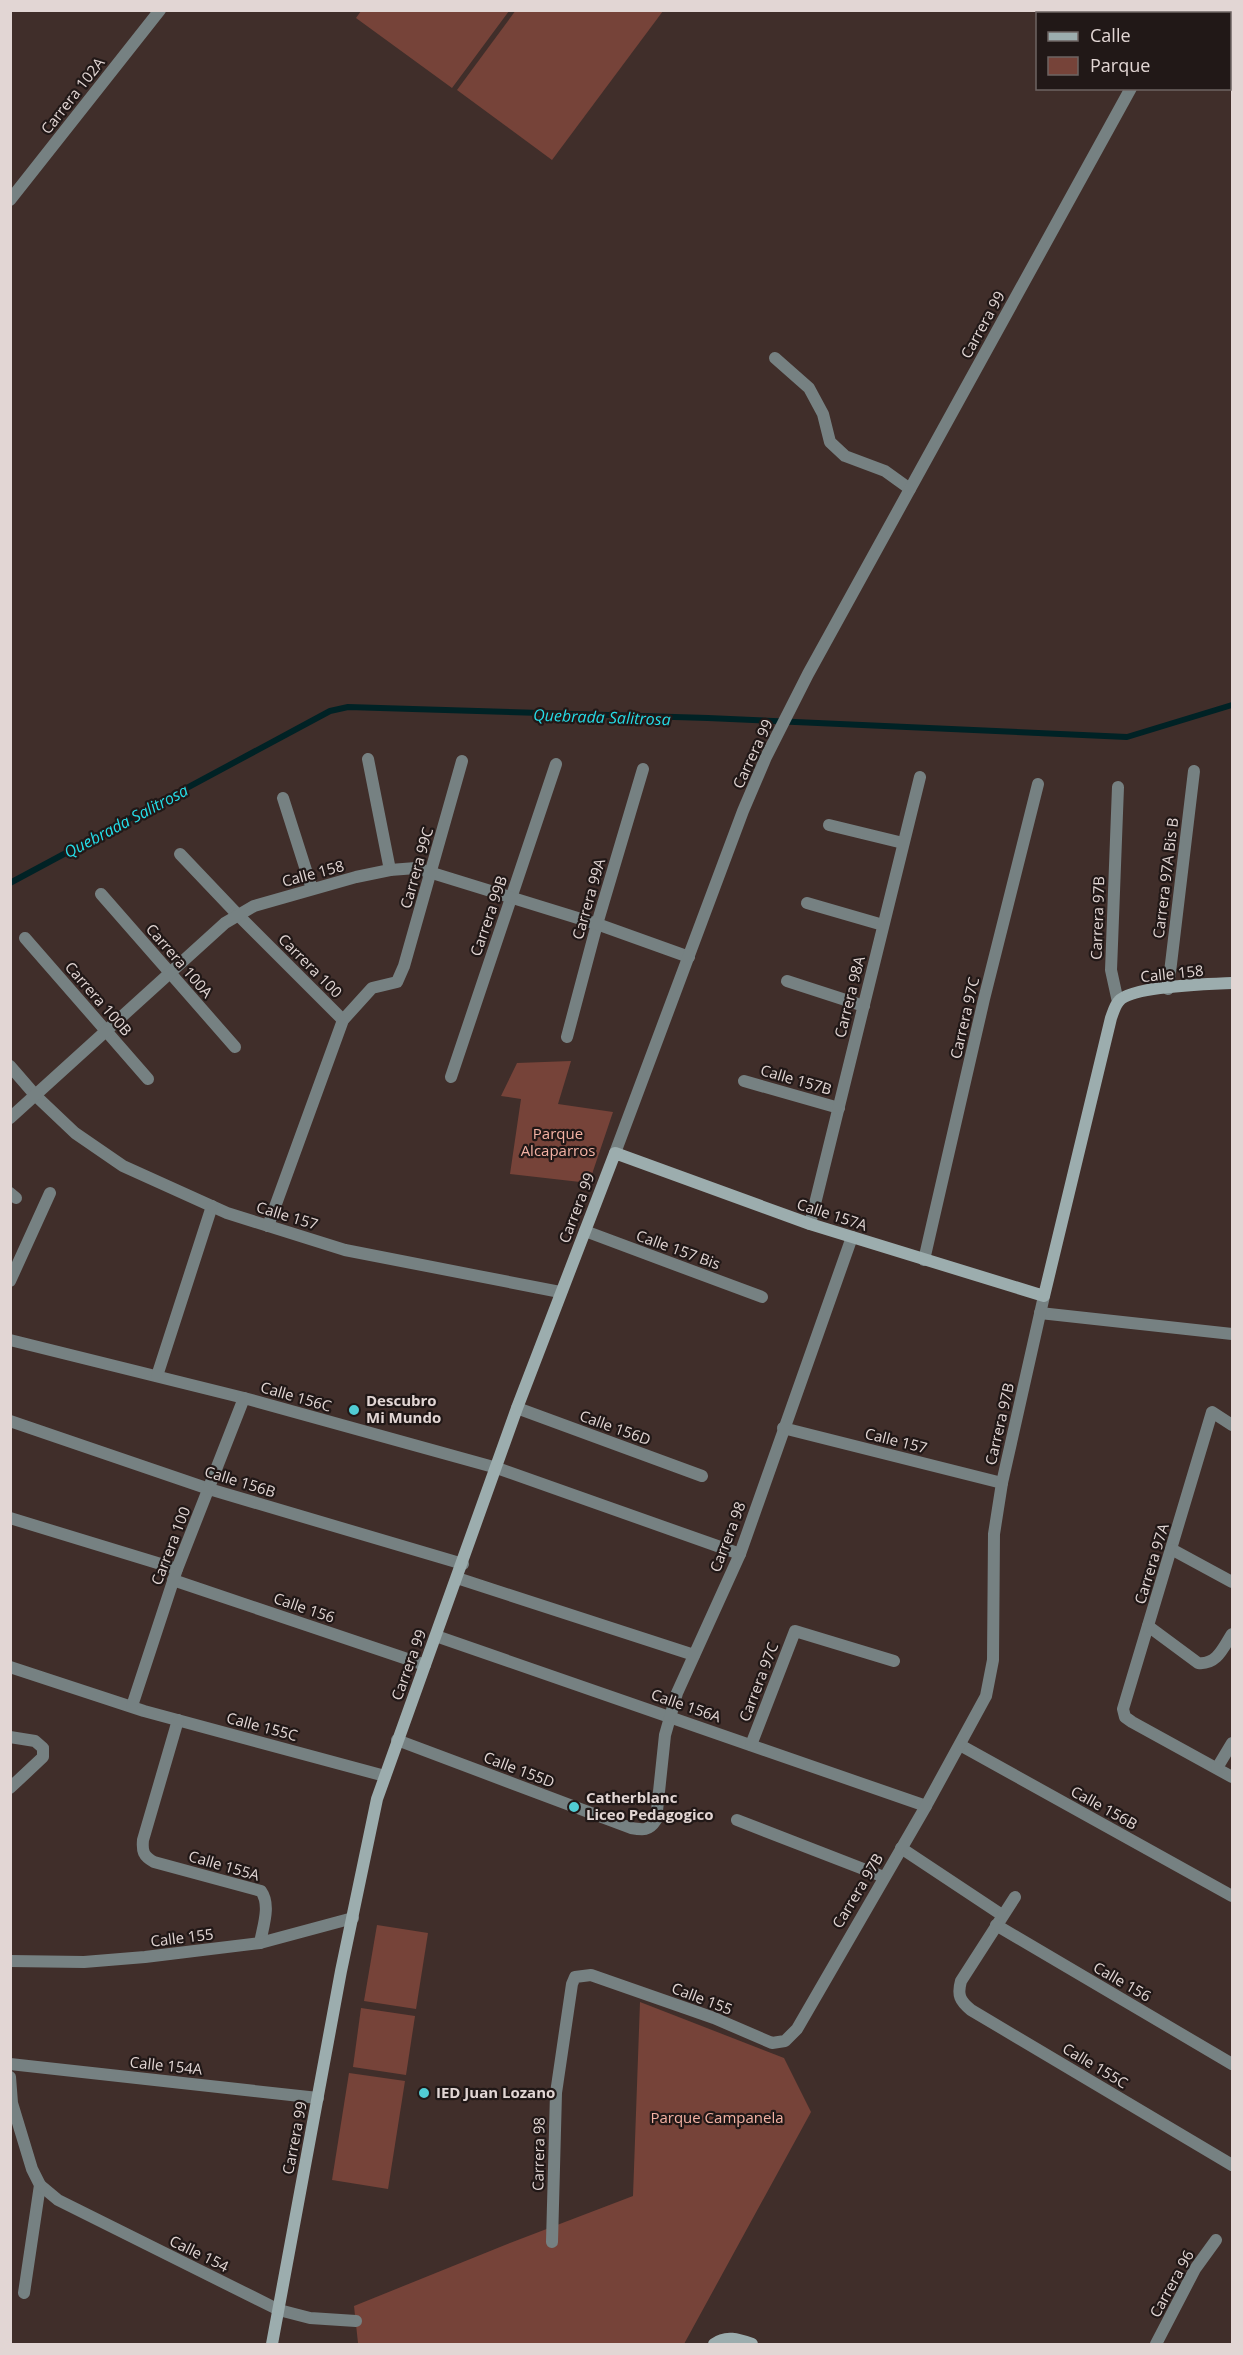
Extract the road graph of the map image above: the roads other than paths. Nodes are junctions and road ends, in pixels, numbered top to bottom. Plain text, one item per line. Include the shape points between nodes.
1 (160, 10) edge
2 (1130, 90) edge
3 (10, 200) edge
4 (775, 358) dead end
5 (910, 489) junction
6 (368, 759) dead end
7 (462, 761) dead end
8 (556, 764) dead end
9 (643, 769) dead end
10 (1194, 771) dead end
11 (920, 777) dead end
12 (1038, 784) dead end
13 (1119, 787) dead end
14 (283, 798) dead end
15 (830, 825) dead end
16 (903, 843) junction
17 (180, 854) dead end
18 (390, 870) junction
19 (431, 872) junction
20 (312, 889) junction
21 (101, 894) dead end
22 (512, 897) junction
23 (807, 903) dead end
24 (238, 915) junction
25 (597, 924) junction
26 (883, 925) junction
27 (24, 938) dead end
28 (689, 957) junction
29 (171, 974) junction
30 (1232, 979) edge
31 (787, 981) dead end
32 (1168, 988) junction
33 (1118, 1002) junction
34 (864, 1006) junction
35 (343, 1020) junction
36 (107, 1032) junction
37 (567, 1037) dead end
38 (235, 1047) dead end
39 (10, 1066) edge
40 (451, 1077) dead end
41 (148, 1079) dead end
42 (744, 1081) dead end
43 (36, 1096) junction
44 (839, 1108) junction
45 (10, 1118) edge
46 (615, 1153) junction
47 (50, 1193) dead end
48 (212, 1206) junction
49 (810, 1224) junction
50 (268, 1226) junction
51 (585, 1231) junction
52 (852, 1237) junction
53 (924, 1260) junction
54 (10, 1281) edge
55 (560, 1292) junction
56 (1044, 1296) junction
57 (762, 1297) dead end
58 (1040, 1313) junction
59 (1233, 1334) edge
60 (10, 1340) edge
61 (157, 1376) junction
62 (244, 1398) junction
63 (517, 1408) junction
64 (10, 1421) edge
65 (1233, 1425) edge
66 (783, 1428) junction
67 (497, 1468) junction
68 (702, 1476) dead end
69 (1002, 1483) junction
70 (209, 1489) junction
71 (10, 1518) edge
72 (1173, 1550) junction
73 (740, 1554) junction
74 (462, 1564) junction
75 (175, 1575) junction
76 (457, 1578) junction
77 (1233, 1582) edge
78 (1148, 1626) junction
79 (1233, 1634) edge
80 (436, 1636) junction
81 (694, 1655) junction
82 (894, 1661) dead end
83 (425, 1665) junction
84 (10, 1667) edge
85 (132, 1706) junction
86 (671, 1716) junction
87 (178, 1720) junction
88 (10, 1737) edge
89 (398, 1740) junction
90 (1233, 1743) edge
91 (751, 1744) junction
92 (960, 1745) junction
93 (1217, 1768) junction
94 (385, 1776) junction
95 (1233, 1777) edge
96 (10, 1788) edge
97 (926, 1806) junction
98 (737, 1820) dead end
99 (631, 1828) joint
100 (901, 1848) junction
101 (884, 1877) junction
102 (1233, 1896) edge
103 (1015, 1897) dead end
104 (353, 1918) junction
105 (999, 1920) junction
106 (260, 1943) junction
107 (10, 1961) edge
108 (591, 1975) joint
109 (797, 2029) joint
110 (10, 2064) edge
111 (1233, 2064) edge
112 (10, 2077) edge
113 (318, 2098) junction
114 (11, 2103) edge
115 (1233, 2165) edge
116 (40, 2185) junction
117 (1216, 2240) dead end
118 (552, 2242) dead end
119 (24, 2293) dead end
120 (279, 2310) junction
121 (356, 2321) dead end
122 (715, 2343) edge
123 (272, 2344) edge
124 (752, 2344) edge
125 (1156, 2344) edge

1 - 3 street, Carrera 102A
2 - 5 street, Carrera 99
4 - 5 street via 809,388 823,414 830,442 845,456 885,471
5 - 28 street, Carrera 99 via 766,757
6 - 18 street
7 - 19 street, Carrera 99C
8 - 22 street, Carrera 99B
9 - 25 street, Carrera 99A
10 - 32 street, Carrera 97A Bis B
11 - 16 street, Carrera 98A
12 - 53 street, Carrera 97C
13 - 33 street, Carrera 97B via 1111,970
14 - 20 street
15 - 16 street
16 - 26 street, Carrera 98A
17 - 24 street, Carrera 100
18 - 19 street, Calle 158 via 416,868
18 - 20 street, Calle 158
19 - 22 street, Calle 158
19 - 35 street, Carrera 99C via 397,982 372,988
20 - 24 street, Calle 158 via 254,906
21 - 29 street, Carrera 100A
22 - 25 street, Calle 158
22 - 40 street, Carrera 99B
23 - 26 street
24 - 29 street, Calle 158
24 - 35 street, Carrera 100
25 - 28 street, Calle 158
25 - 37 street, Carrera 99A
26 - 34 street, Carrera 98A
27 - 36 street, Carrera 100B
28 - 46 street, Carrera 99
29 - 36 street, Calle 158
29 - 38 street, Carrera 100A
30 - 32 street, Calle 158
31 - 34 street
32 - 33 street, Calle 158 via 1133,993
33 - 56 street, Carrera 97B
34 - 44 street, Carrera 98A
35 - 50 street, Carrera 100
36 - 41 street, Carrera 100B
36 - 43 street, Calle 158
39 - 43 street, Calle 157
42 - 44 street, Calle 157B
43 - 45 street, Calle 158
43 - 48 street, Calle 157 via 75,1133 123,1166
44 - 49 street, Carrera 98A
46 - 49 street, Calle 157A
46 - 51 street, Carrera 99
47 - 54 street
48 - 50 street, Calle 157
48 - 61 street
49 - 52 street, Calle 157A
50 - 55 street, Calle 157 via 345,1250
51 - 55 street, Carrera 99
51 - 57 street, Calle 157 Bis
52 - 53 street, Calle 157A
52 - 66 street, Carrera 98
53 - 56 street, Calle 157A
55 - 63 street, Carrera 99
56 - 58 street, Carrera 97B
58 - 59 street
58 - 69 street, Carrera 97B
60 - 61 street, Calle 156C
61 - 62 street, Calle 156C
62 - 67 street, Calle 156C
62 - 70 street, Carrera 100
63 - 67 street, Carrera 99
63 - 68 street, Calle 156D
64 - 70 street, Calle 156B
65 - 72 street, Carrera 97A via 1212,1412
66 - 69 street, Calle 157
66 - 73 street, Carrera 98
67 - 73 street, Calle 156C
67 - 74 street, Carrera 99
69 - 92 street, Carrera 97B via 994,1534 993,1660 986,1696
70 - 74 street, Calle 156B
70 - 75 street, Carrera 100
71 - 75 street, Calle 156
72 - 77 street
72 - 78 street, Carrera 97A
73 - 81 street, Carrera 98
74 - 76 street, Carrera 99
75 - 83 street, Calle 156
75 - 85 street, Carrera 100
76 - 80 street, Carrera 99
76 - 81 street
78 - 79 street via 1198,1663 1208,1664
78 - 93 street, Carrera 97A via 1124,1701 1125,1717
80 - 83 street, Carrera 99
80 - 86 street, Calle 156A
81 - 86 street, Carrera 98
82 - 91 street, Carrera 97C via 795,1631
83 - 89 street, Carrera 99
84 - 85 street, Calle 155C
85 - 87 street, Calle 155C
86 - 91 street, Calle 156A
86 - 99 street, Carrera 98 via 665,1735 656,1820 652,1827
87 - 94 street, Calle 155C
87 - 106 street, Calle 155A via 142,1850 154,1862 261,1891 266,1907
88 - 96 street via 35,1742 43,1748 43,1757
89 - 94 street, Carrera 99
89 - 99 street, Calle 155D
90 - 93 street
91 - 97 street, Calle 156A
92 - 97 street, Carrera 97B
92 - 102 street, Calle 156B
93 - 95 street
94 - 104 street, Carrera 99
97 - 100 street, Carrera 97B
98 - 101 street
100 - 101 street, Carrera 97B
100 - 105 street, Calle 156
101 - 109 street, Carrera 97B
103 - 105 street
104 - 106 street, Calle 155
104 - 113 street, Carrera 99
105 - 111 street, Calle 156
105 - 115 street, Calle 155C via 961,1981 958,1992 962,2002
106 - 107 street, Calle 155 via 145,1958
108 - 109 street, Calle 155 via 714,2018 772,2043 785,2040
108 - 118 street, Carrera 98 via 575,1977 572,1984 561,2049
110 - 113 street, Calle 154A
112 - 114 street
113 - 120 street, Carrera 99
114 - 116 street
116 - 119 street
116 - 120 street, Calle 154 via 58,2200
117 - 125 street, Carrera 96 via 1195,2269
120 - 121 street, Calle 154 via 310,2318
120 - 123 street, Carrera 99
122 - 124 street via 732,2338

